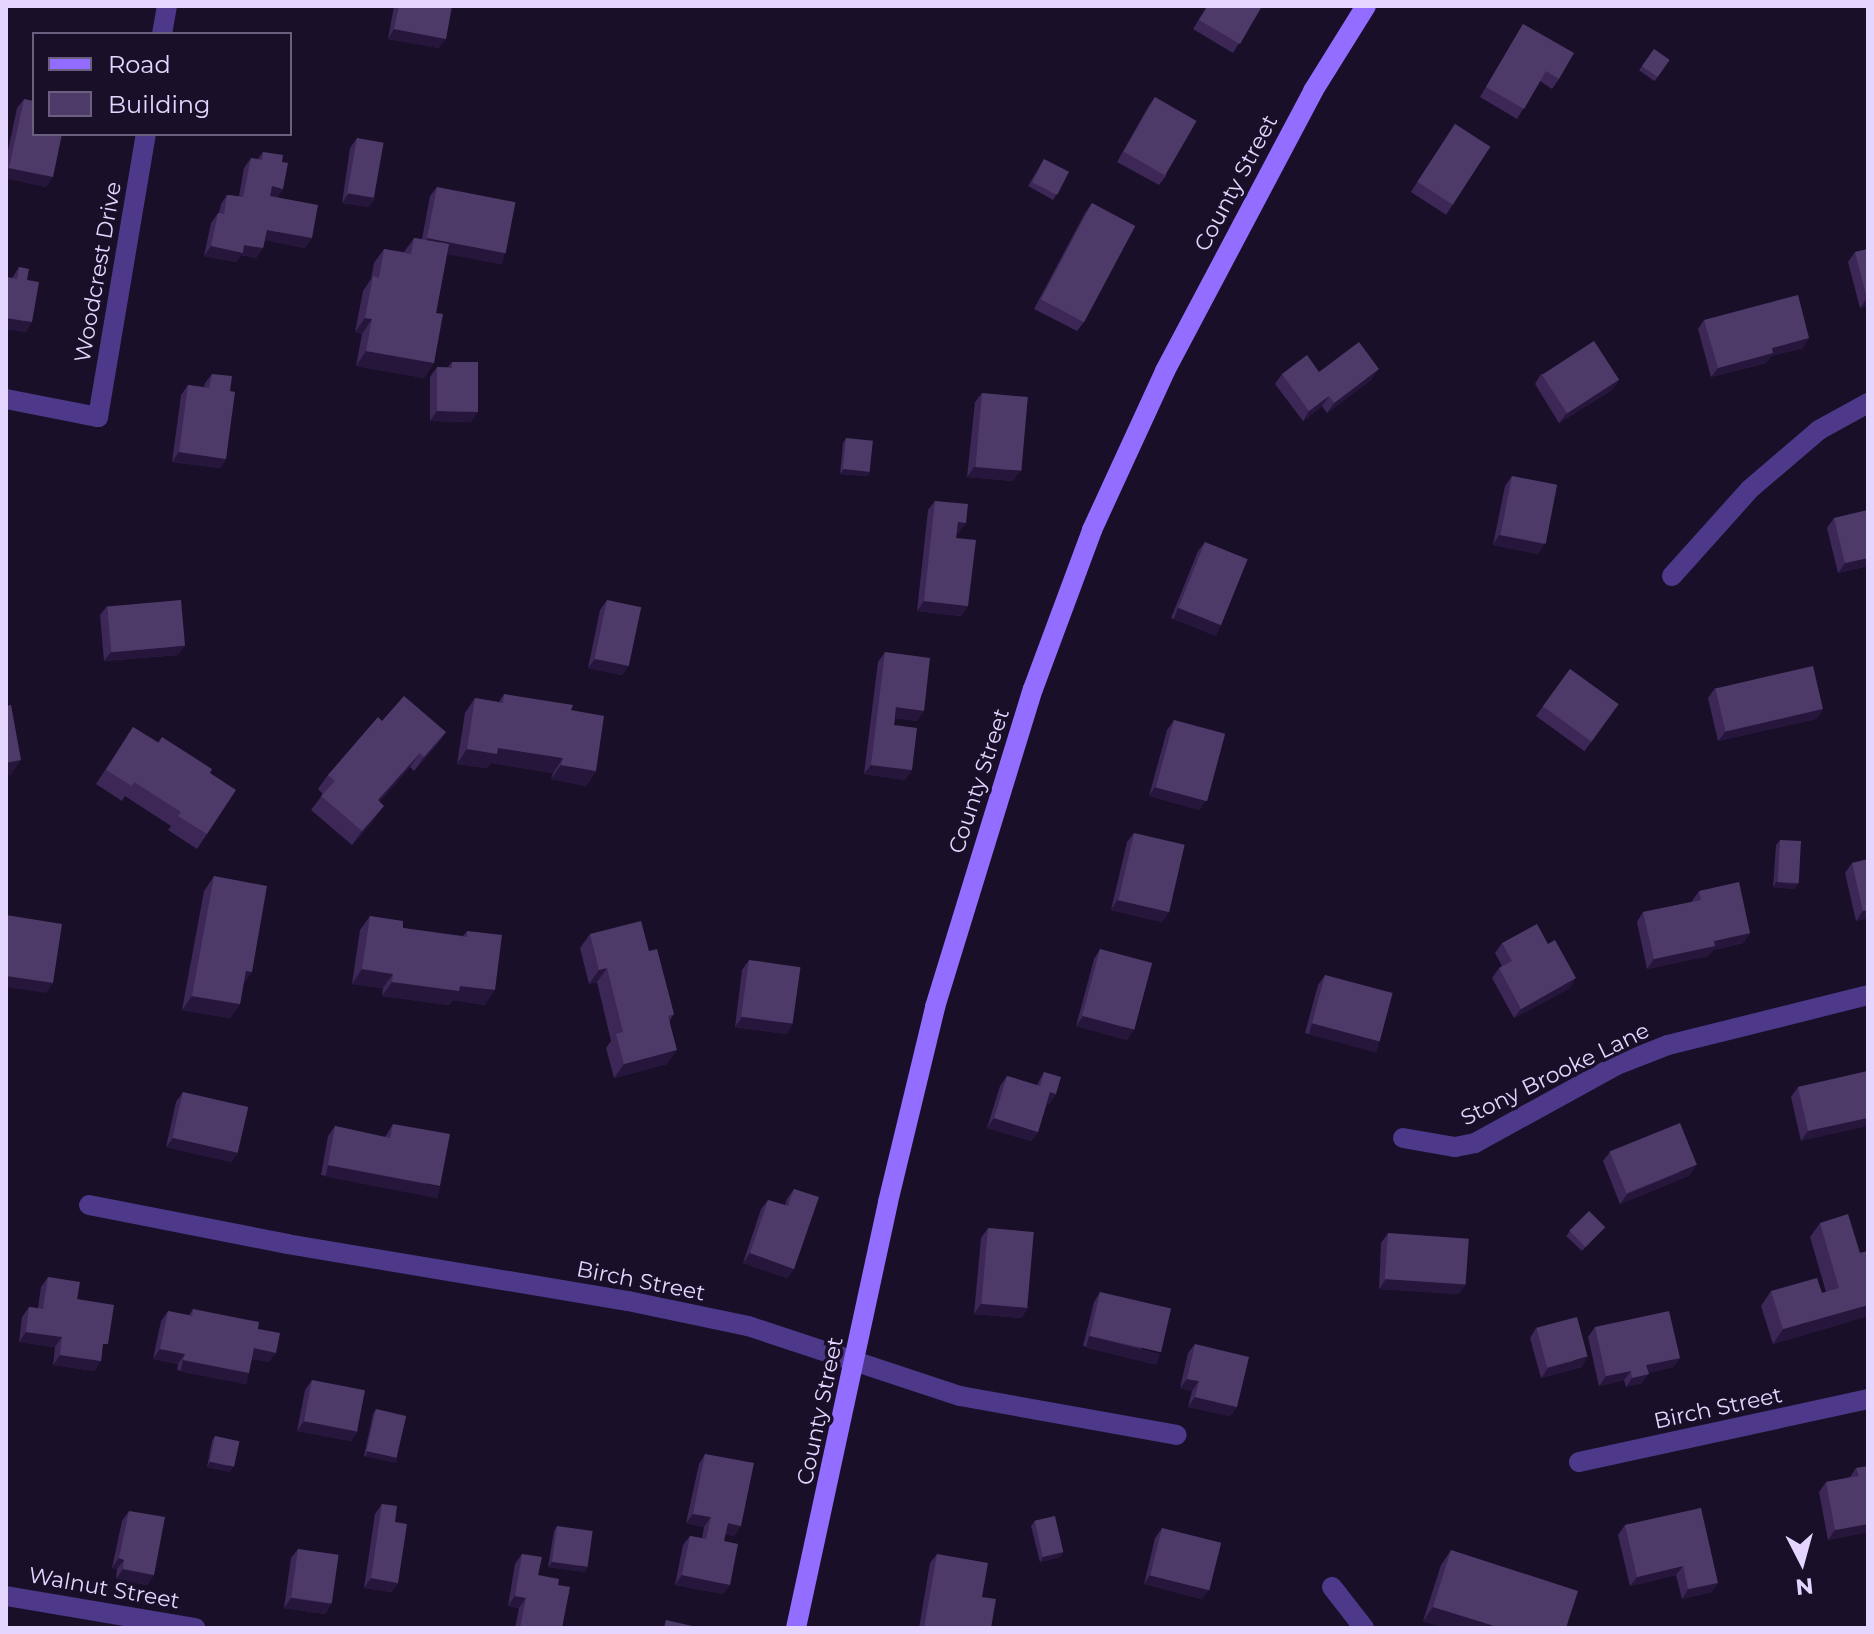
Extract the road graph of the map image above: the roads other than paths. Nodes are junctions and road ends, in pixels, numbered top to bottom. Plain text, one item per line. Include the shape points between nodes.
1 (167, 6) edge
2 (1366, 6) edge
3 (162, 32) edge
4 (146, 136) edge
5 (6, 399) edge
6 (1868, 403) edge
7 (1672, 576) dead end
8 (1868, 995) edge
9 (1403, 1138) dead end
10 (89, 1205) dead end
11 (855, 1364) junction
12 (1868, 1399) edge
13 (1177, 1435) dead end
14 (1579, 1462) dead end
15 (1332, 1587) dead end
16 (6, 1596) edge
17 (195, 1628) edge
18 (796, 1628) edge
19 (1364, 1628) edge

1 - 3 street
2 - 11 main road, County Street via 1234,237 1092,530 1028,704 939,992
4 - 5 street, Woodcrest Drive via 98,417
6 - 7 street via 1819,430 1750,489
8 - 9 street, Stony Brooke Lane via 1668,1045 1617,1065 1475,1143 1455,1147
10 - 11 street, Birch Street via 643,1304 748,1326
11 - 13 street, Birch Street via 960,1396
11 - 18 main road, County Street
12 - 14 street, Birch Street
15 - 19 street
16 - 17 street, Walnut Street

